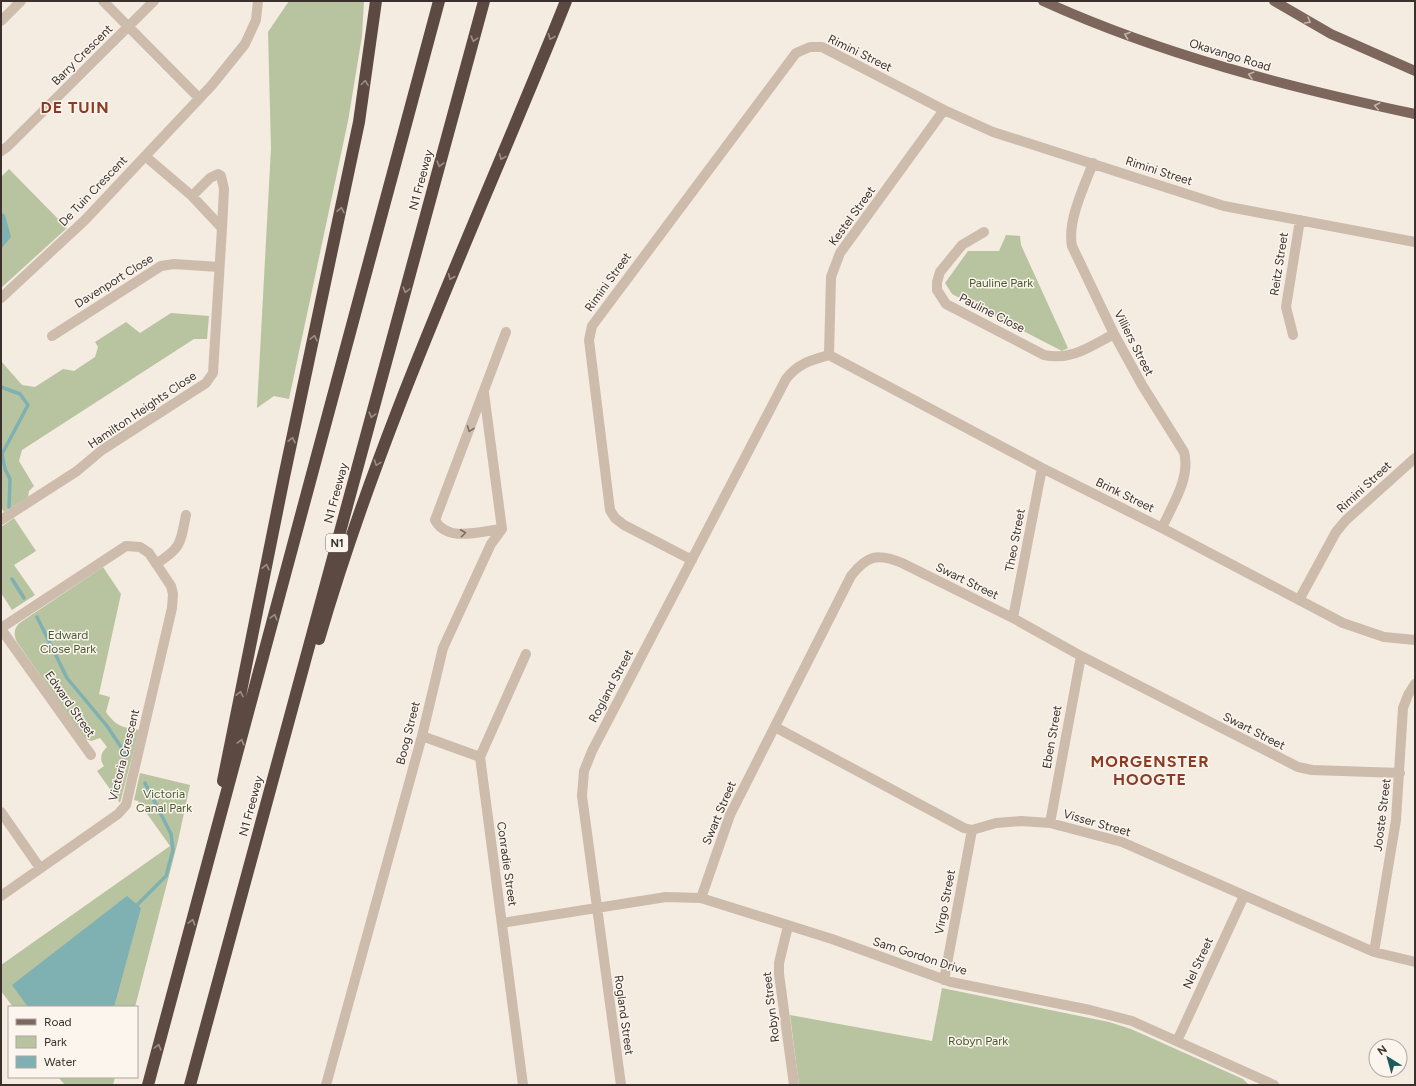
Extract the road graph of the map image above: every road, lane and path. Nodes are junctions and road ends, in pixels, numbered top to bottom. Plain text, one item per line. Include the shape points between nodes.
1 (21, 1) edge
2 (103, 1) edge
3 (154, 1) edge
4 (258, 1) edge
5 (376, 1) edge
6 (439, 1) edge
7 (484, 1) edge
8 (566, 1) edge
9 (1043, 1) edge
10 (1274, 1) edge
11 (1, 21) edge
12 (128, 27) junction
13 (1415, 71) edge
14 (199, 98) junction
15 (944, 110) junction
16 (1415, 114) edge
17 (1, 151) edge
18 (145, 156) junction
19 (1092, 163) junction
20 (192, 196) junction
21 (1300, 220) junction
22 (222, 228) junction
23 (984, 232) dead end
24 (1415, 242) edge
25 (219, 267) junction
26 (1, 298) edge
27 (506, 332) dead end
28 (1114, 334) junction
29 (1293, 335) dead end
30 (52, 336) dead end
31 (829, 355) junction
32 (484, 393) junction
33 (1415, 458) edge
34 (1042, 468) junction
35 (186, 515) dead end
36 (1, 520) edge
37 (1162, 528) junction
38 (502, 529) junction
39 (692, 560) junction
40 (156, 564) junction
41 (1299, 600) junction
42 (1013, 618) junction
43 (1, 629) edge
44 (1415, 640) edge
45 (526, 654) dead end
46 (1081, 656) junction
47 (1415, 684) edge
48 (775, 726) junction
49 (422, 736) junction
50 (91, 755) dead end
51 (480, 757) junction
52 (1400, 773) junction
53 (269, 793) junction
54 (1, 812) edge
55 (1050, 823) junction
56 (972, 830) junction
57 (210, 856) junction
58 (40, 868) junction
59 (1, 896) edge
60 (1244, 896) junction
61 (701, 898) junction
62 (597, 909) junction
63 (502, 923) junction
64 (788, 926) junction
65 (1374, 952) junction
66 (1415, 962) edge
67 (944, 980) junction
68 (1177, 1041) junction
69 (1268, 1084) edge
70 (148, 1085) edge
71 (190, 1085) edge
72 (326, 1085) edge
73 (523, 1085) edge
74 (621, 1085) edge
75 (794, 1085) edge

1 - 11 street
2 - 12 street
3 - 12 street, Barry Crescent
4 - 14 street, De Tuin Crescent via 256,20 245,44
57 -> 5 highway via 231,737 359,122
57 -> 6 highway
7 -> 53 highway, N1 Freeway / N1
8 -> 53 highway via 379,455
16 -> 9 main road, Okavango Road via 1307,91 1215,66 1124,34
10 -> 13 main road via 1331,34
12 - 14 street
12 - 17 street, Barry Crescent via 8,147
14 - 18 street, De Tuin Crescent
15 - 19 street, Rimini Street via 993,132
15 - 31 street, Kestel Street via 834,264 831,277
15 - 39 street, Rimini Street via 822,47 810,47 796,53 592,326 589,340 610,510 624,525
18 - 20 street
18 - 26 street, De Tuin Crescent via 70,234
19 - 21 street, Rimini Street via 1224,206
19 - 28 street, Villiers Street via 1071,224 1070,236 1072,246
20 - 22 street
20 - 22 street, Hamilton Heights Close via 210,178 218,174 221,176 224,189
21 - 24 street, Rimini Street
21 - 29 street, Reitz Street via 1286,307
22 - 25 street, Hamilton Heights Close
23 - 28 street, Pauline Close via 962,245 940,272 936,282 937,290 946,304 1044,355 1056,358 1083,351
25 - 30 street, Davenport Close via 174,264 162,266
25 - 36 street, Hamilton Heights Close via 214,368 209,380
27 - 32 street
28 - 37 street, Villiers Street via 1184,452 1187,462 1185,475
31 - 34 street, Brink Street
31 - 39 street, Rogland Street via 804,362 786,378
32 - 38 street
32 -> 38 street via 435,520 443,529 456,534
33 - 41 street, Rimini Street via 1336,532
34 - 37 street, Brink Street
34 - 42 street, Theo Street
35 - 40 street via 179,546
37 - 41 street, Brink Street
38 - 49 street, Boog Street via 491,544 448,634
39 - 62 street, Rogland Street via 592,750 584,771 582,796
40 - 43 street, Victoria Crescent via 149,553 140,547 130,545 121,548
40 - 58 street, Victoria Crescent via 171,586 173,601 128,802 118,814
41 - 44 street, Brink Street via 1361,630
42 - 46 street, Swart Street
42 - 48 street, Swart Street via 891,558 879,556 868,559 851,576
43 - 50 street, Edward Street
45 - 51 street
46 - 52 street, Swart Street via 1298,767 1312,770
46 - 55 street, Eben Street
47 - 52 street, Jooste Street via 1403,708
48 - 56 street
48 - 61 street, Swart Street via 730,815
49 - 51 street
49 - 72 street, Boog Street
51 - 63 street, Conradie Street
52 - 65 street, Jooste Street via 1396,820
53 - 71 highway, N1 Freeway / N1
54 - 58 street
55 - 56 street, Visser Street via 996,823
55 - 60 street, Visser Street via 1122,842
56 - 67 street, Virgo Street
70 -> 57 highway
58 - 59 street, Victoria Crescent
60 - 65 street, Visser Street
60 - 68 street, Nel Street
61 - 62 street, Sam Gordon Drive via 666,897
61 - 64 street, Sam Gordon Drive
62 - 63 street, Sam Gordon Drive
62 - 74 street, Rogland Street
63 - 73 street, Conradie Street
64 - 67 street, Sam Gordon Drive via 832,939
64 - 75 street, Robyn Street via 779,963 779,974
65 - 66 street, Visser Street
67 - 68 street, Sam Gordon Drive via 1090,1010 1132,1021
68 - 69 street, Sam Gordon Drive

